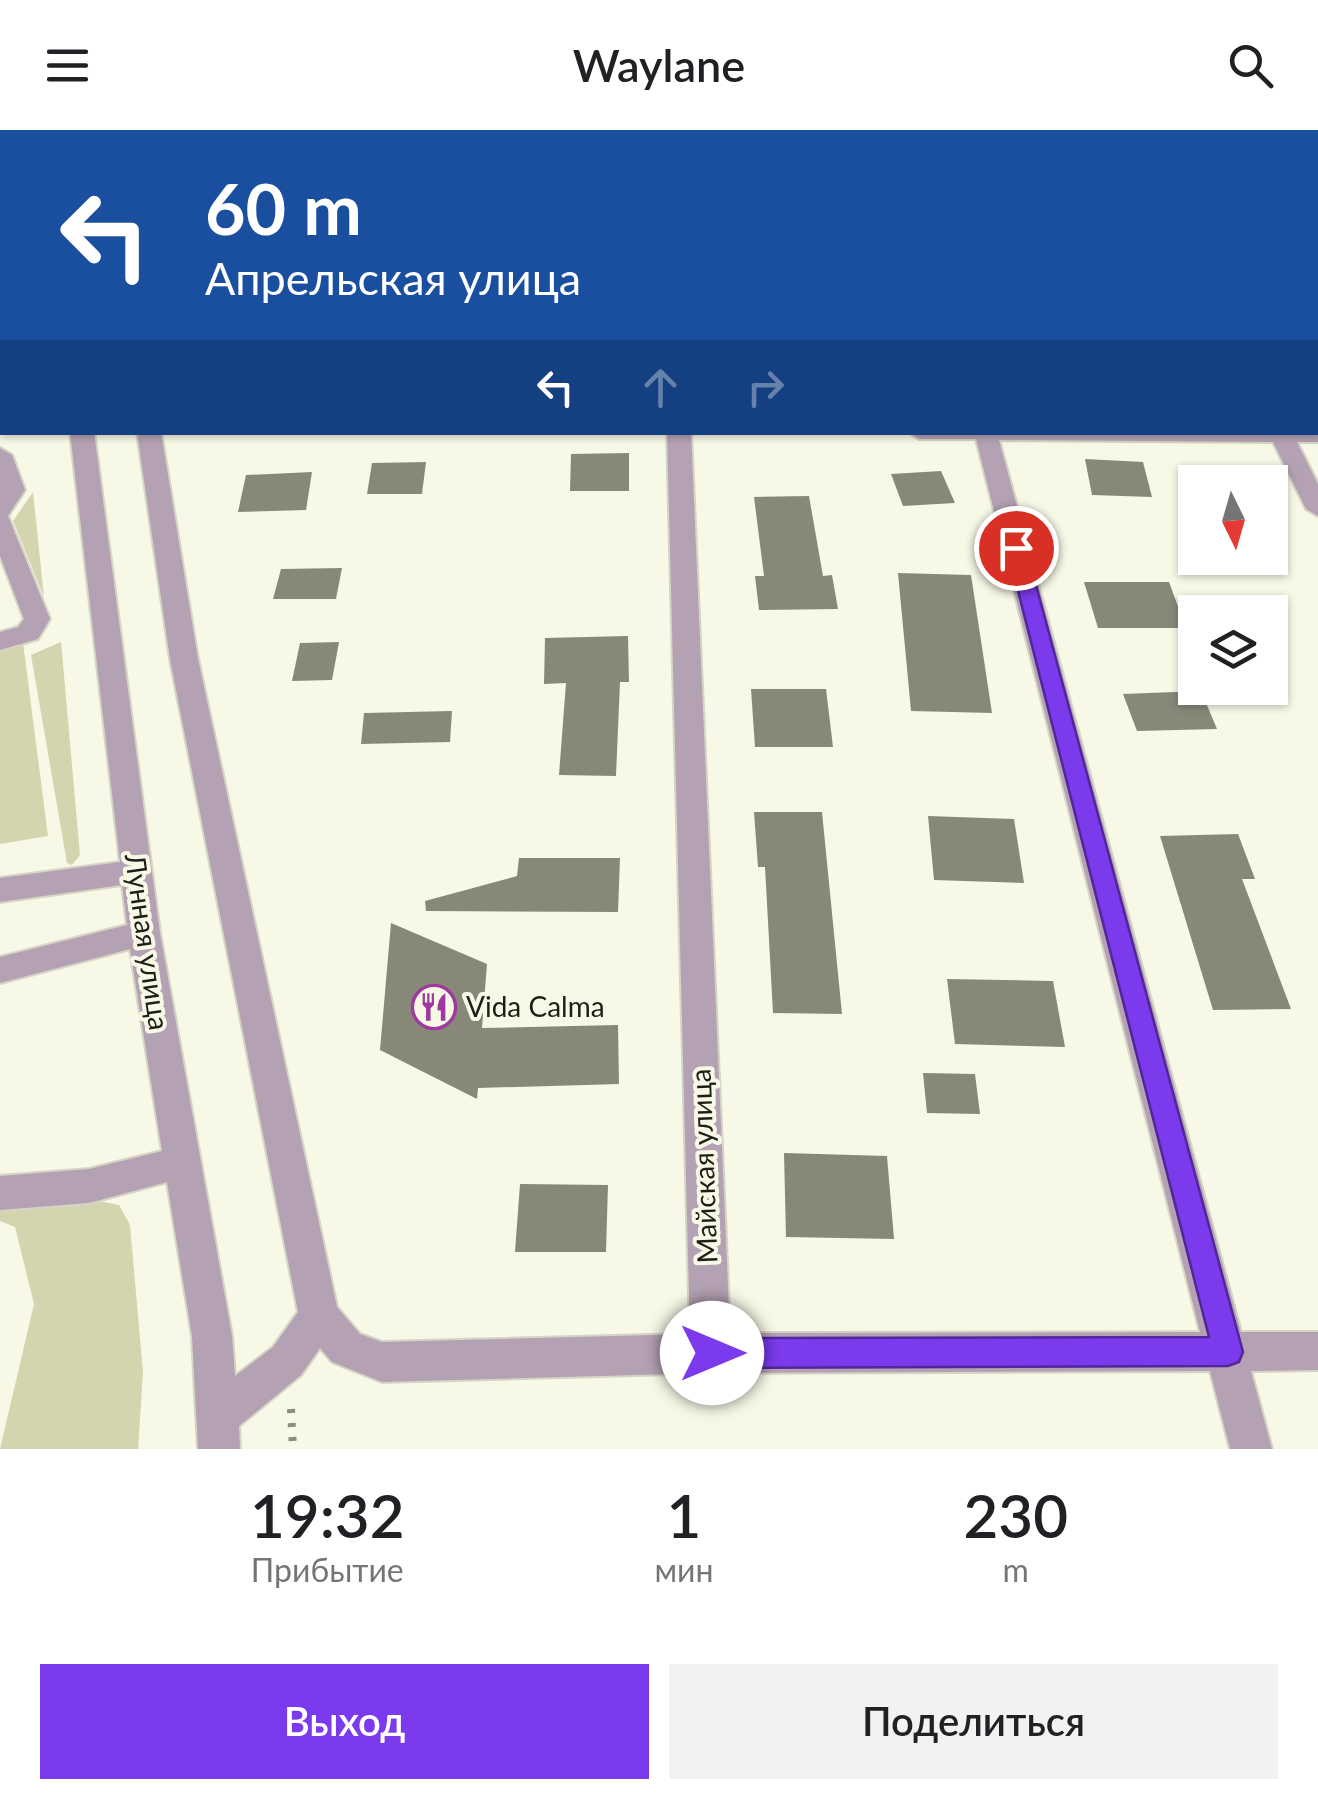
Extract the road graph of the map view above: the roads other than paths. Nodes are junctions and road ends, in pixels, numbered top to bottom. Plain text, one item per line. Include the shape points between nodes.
1 (82, 435) edge
2 (149, 435) edge
3 (678, 435) edge
4 (986, 435) edge
5 (1282, 435) edge
6 (0, 455) edge
7 (1318, 510) edge
8 (0, 511) edge
9 (0, 522) edge
10 (0, 642) edge
11 (136, 871) junction
12 (0, 890) edge
13 (144, 934) junction
14 (0, 970) edge
15 (181, 1162) junction
16 (0, 1192) edge
17 (319, 1316) junction
18 (1318, 1351) edge
19 (1228, 1352) junction
20 (712, 1353) junction
21 (219, 1432) edge
22 (1250, 1449) edge

1 - 11 street, Лунная улица
2 - 17 street via 184,658
3 - 20 street, Майская улица
4 - 19 street
5 - 7 street
6 - 8 street via 12,490
9 - 10 street via 37,618 28,632
11 - 12 street
11 - 13 street, Лунная улица
13 - 14 street
13 - 15 street, Лунная улица
15 - 16 street via 90,1186
15 - 21 street, Лунная улица via 212,1336
17 - 20 street via 346,1348 382,1362
17 - 21 street via 287,1361
18 - 19 street
19 - 20 street
19 - 22 street

